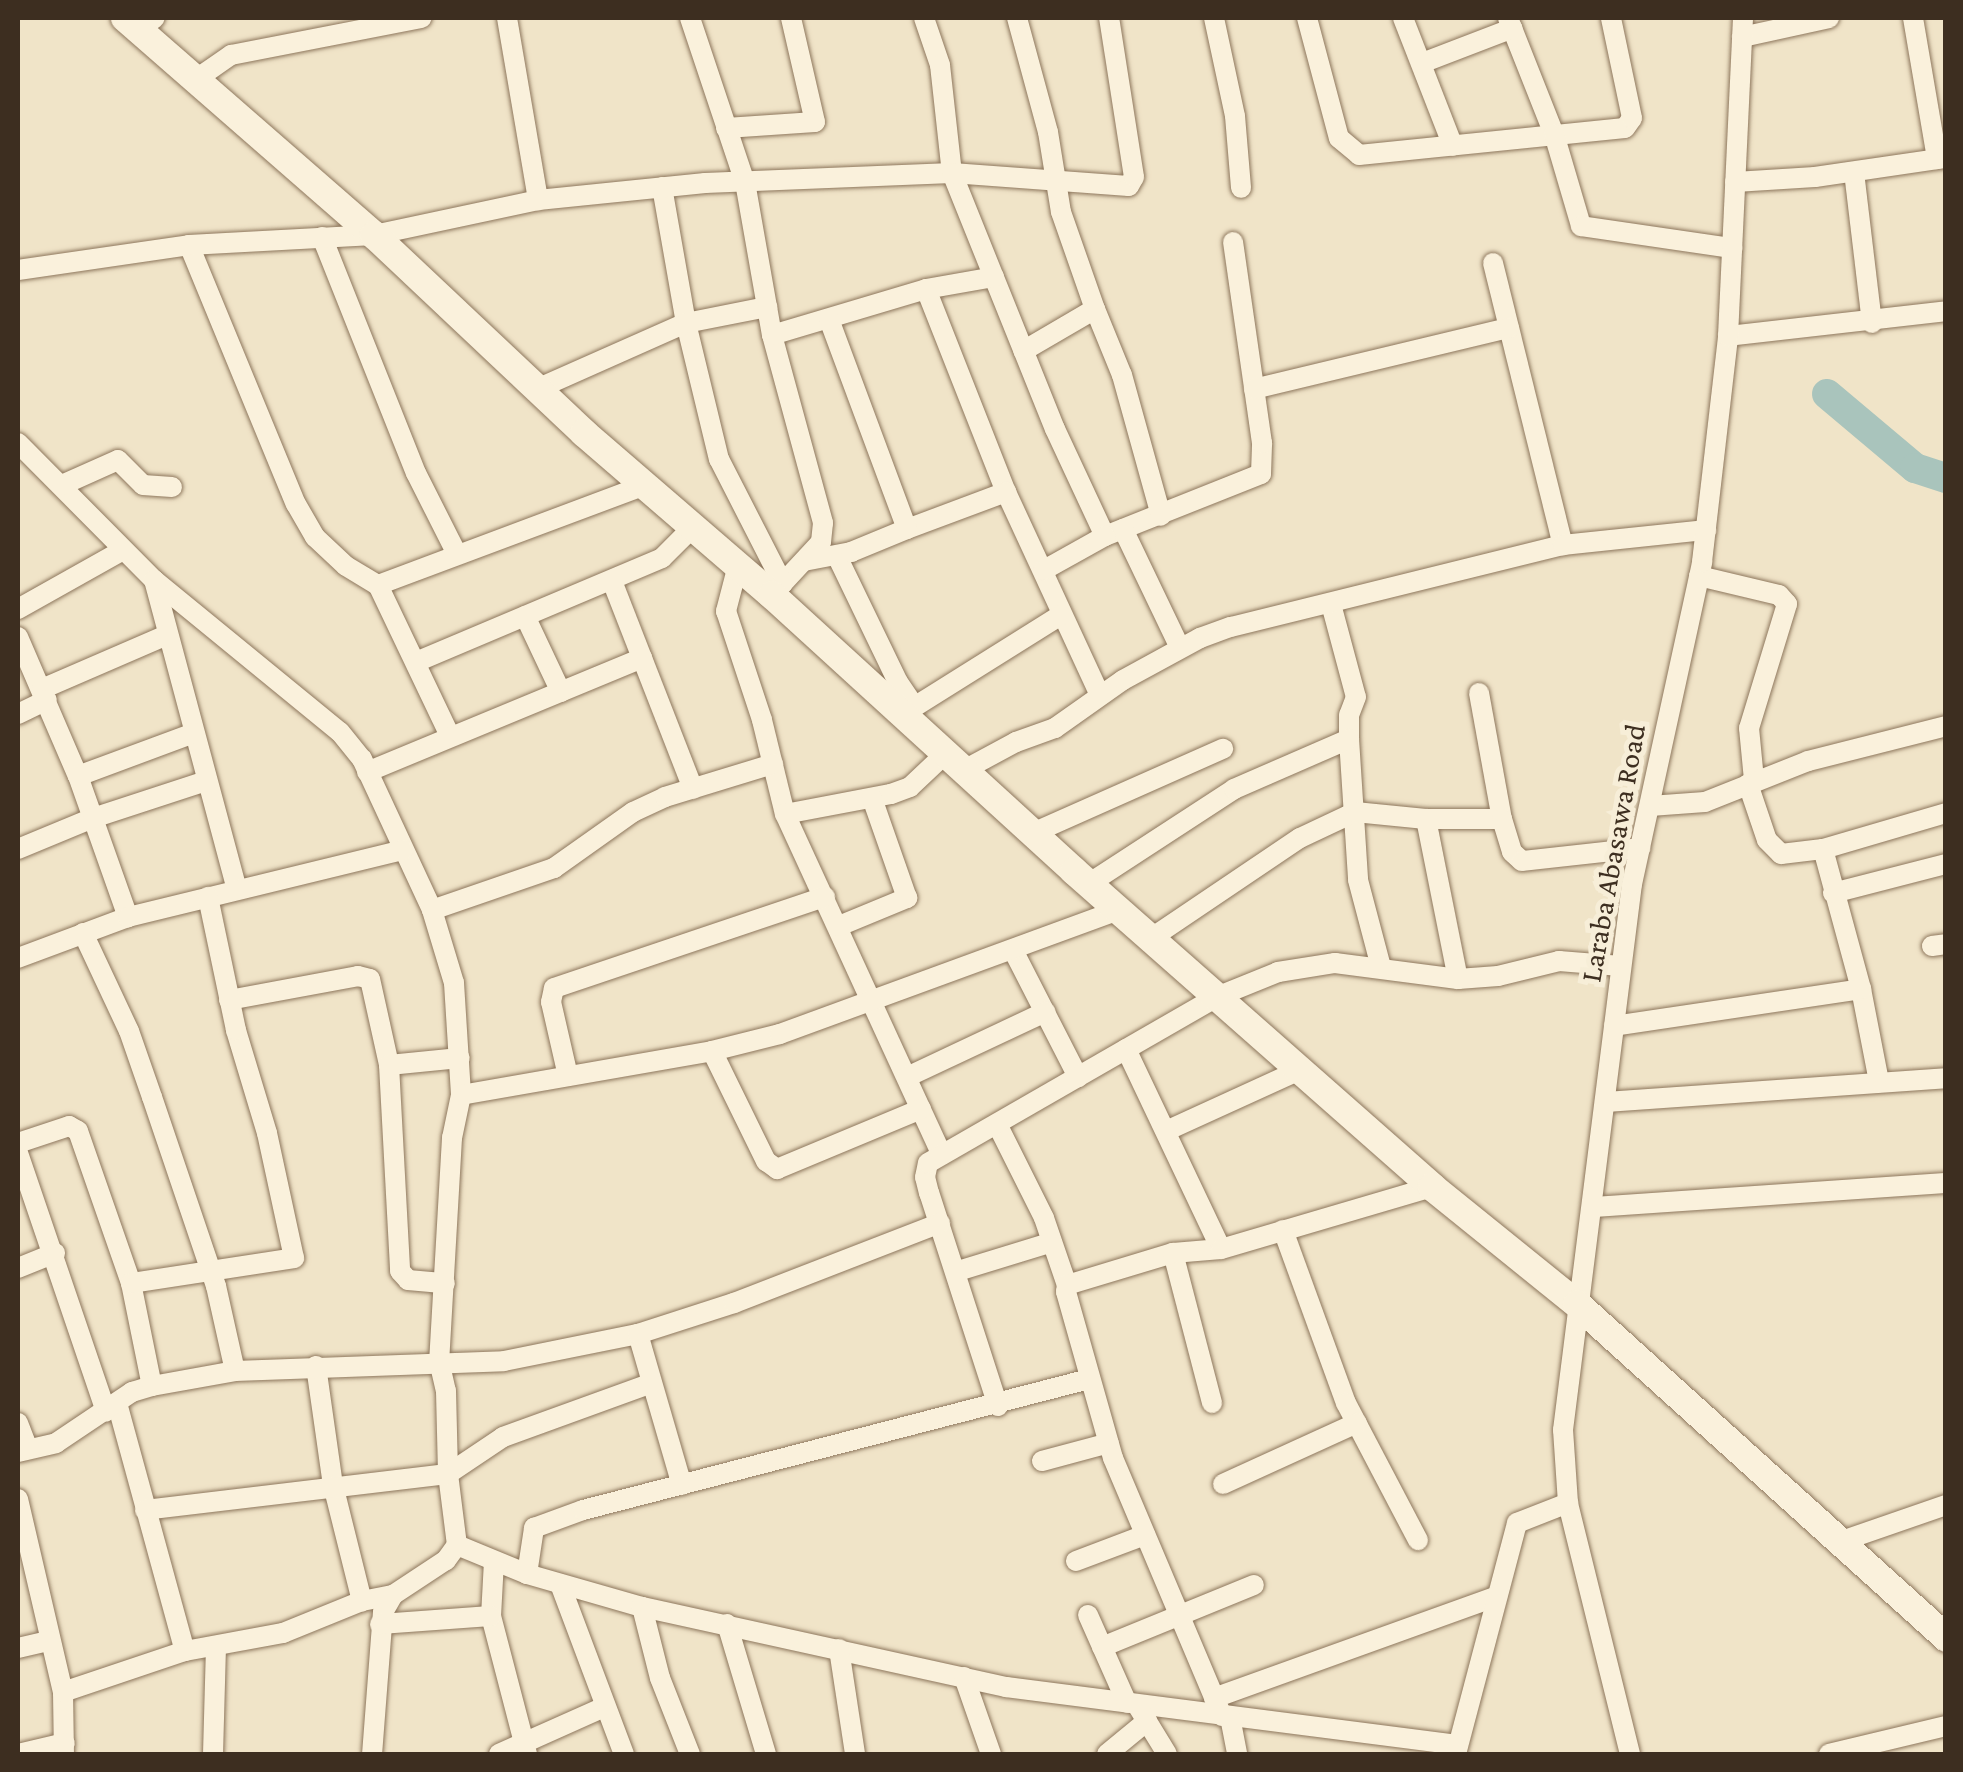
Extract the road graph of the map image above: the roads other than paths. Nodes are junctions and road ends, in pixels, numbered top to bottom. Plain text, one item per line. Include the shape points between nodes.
1 (421, 18) edge
2 (506, 18) edge
3 (690, 18) edge
4 (791, 18) edge
5 (924, 18) edge
6 (1017, 18) edge
7 (1108, 18) edge
8 (1214, 18) edge
9 (1308, 18) edge
10 (1403, 18) edge
11 (1611, 18) edge
12 (1830, 18) edge
13 (1913, 18) edge
14 (394, 20) edge
15 (140, 21) edge
16 (1511, 23) edge
17 (1742, 28) edge
18 (1422, 63) junction
19 (195, 80) junction
20 (726, 128) junction
21 (1554, 134) junction
22 (1454, 146) junction
23 (1941, 159) edge
24 (1854, 172) junction
25 (952, 173) junction
26 (1052, 178) junction
27 (745, 182) junction
28 (1735, 182) junction
29 (662, 187) junction
30 (1241, 188) dead end
31 (538, 200) junction
32 (374, 235) junction
33 (322, 237) junction
34 (1233, 242) dead end
35 (189, 245) junction
36 (1732, 248) junction
37 (1492, 263) dead end
38 (18, 270) edge
39 (994, 277) junction
40 (926, 290) junction
41 (768, 307) junction
42 (1095, 309) junction
43 (1946, 311) edge
44 (829, 319) junction
45 (686, 323) junction
46 (1872, 323) junction
47 (1509, 328) junction
48 (772, 334) junction
49 (1728, 336) junction
50 (1023, 351) junction
51 (537, 389) junction
52 (1254, 389) junction
53 (18, 443) edge
54 (62, 485) junction
55 (644, 485) junction
56 (172, 487) dead end
57 (1006, 492) junction
58 (1161, 516) junction
59 (693, 527) junction
60 (908, 529) junction
61 (1706, 530) junction
62 (1114, 532) junction
63 (1562, 545) junction
64 (123, 550) junction
65 (457, 554) junction
66 (837, 556) junction
67 (804, 560) junction
68 (738, 565) junction
69 (1044, 570) junction
70 (1699, 576) junction
71 (154, 580) junction
72 (612, 581) junction
73 (378, 585) junction
74 (778, 590) junction
75 (1331, 604) junction
76 (18, 609) edge
77 (1061, 615) junction
78 (524, 616) junction
79 (167, 635) junction
80 (18, 636) edge
81 (1180, 648) junction
82 (642, 658) junction
83 (416, 662) junction
84 (561, 692) junction
85 (1479, 693) dead end
86 (44, 694) junction
87 (1100, 695) junction
88 (909, 711) junction
89 (18, 714) edge
90 (1946, 726) edge
91 (194, 732) junction
92 (450, 736) junction
93 (1349, 739) junction
94 (1223, 749) dead end
95 (955, 762) junction
96 (774, 764) junction
97 (368, 772) junction
98 (78, 776) junction
99 (206, 782) junction
100 (1751, 782) junction
101 (693, 789) junction
102 (872, 798) junction
103 (1650, 806) junction
104 (1355, 812) junction
105 (1946, 813) edge
106 (785, 814) junction
107 (93, 818) junction
108 (1426, 819) junction
109 (1502, 819) junction
110 (1034, 833) junction
111 (1640, 848) junction
112 (1823, 849) junction
113 (18, 850) edge
114 (403, 850) junction
115 (1946, 864) edge
116 (1090, 884) junction
117 (237, 890) junction
118 (1834, 894) junction
119 (208, 897) junction
120 (825, 897) junction
121 (432, 910) junction
122 (1122, 910) junction
123 (128, 917) junction
124 (839, 926) junction
125 (82, 933) junction
126 (1153, 938) junction
127 (1013, 950) junction
128 (18, 958) edge
129 (1621, 966) junction
130 (1381, 968) junction
131 (1458, 979) junction
132 (1861, 989) junction
133 (1219, 996) junction
134 (229, 1000) junction
135 (876, 1002) junction
136 (1045, 1012) junction
137 (1614, 1026) junction
138 (1126, 1050) junction
139 (712, 1051) junction
140 (460, 1058) junction
141 (389, 1065) junction
142 (1302, 1069) junction
143 (568, 1076) junction
144 (907, 1077) junction
145 (1078, 1077) junction
146 (1946, 1078) edge
147 (1879, 1082) junction
148 (461, 1095) junction
149 (1605, 1102) junction
150 (921, 1109) junction
151 (997, 1124) junction
152 (1166, 1130) junction
153 (18, 1143) edge
154 (18, 1153) edge
155 (942, 1155) junction
156 (1946, 1183) edge
157 (1432, 1187) junction
158 (1593, 1208) junction
159 (940, 1224) junction
160 (1283, 1230) junction
161 (1052, 1242) junction
162 (1221, 1248) junction
163 (1172, 1252) junction
164 (54, 1253) junction
165 (18, 1268) edge
166 (209, 1268) junction
167 (958, 1271) junction
168 (445, 1282) junction
169 (130, 1283) junction
170 (1068, 1285) junction
171 (1577, 1304) junction
172 (638, 1334) junction
173 (439, 1361) junction
174 (316, 1366) junction
175 (235, 1371) junction
176 (1089, 1380) junction
177 (652, 1383) junction
178 (152, 1386) junction
179 (1212, 1403) dead end
180 (998, 1406) junction
181 (111, 1407) junction
182 (18, 1423) edge
183 (1357, 1423) junction
184 (1108, 1443) junction
185 (23, 1450) edge
186 (1042, 1461) dead end
187 (448, 1474) junction
188 (1222, 1484) dead end
189 (334, 1485) junction
190 (682, 1485) junction
191 (18, 1499) edge
192 (1568, 1503) junction
193 (1946, 1505) edge
194 (145, 1510) junction
195 (1145, 1535) junction
196 (1418, 1540) dead end
197 (1842, 1540) junction
198 (457, 1544) junction
199 (23, 1550) edge
200 (1076, 1560) dead end
201 (494, 1561) junction
202 (527, 1574) junction
203 (560, 1584) junction
204 (1254, 1585) dead end
205 (393, 1594) junction
206 (1497, 1596) junction
207 (362, 1600) junction
208 (642, 1607) junction
209 (1088, 1614) dead end
210 (1178, 1615) junction
211 (491, 1616) junction
212 (380, 1624) junction
213 (727, 1624) junction
214 (1944, 1634) edge
215 (50, 1641) junction
216 (216, 1647) junction
217 (1102, 1647) junction
218 (18, 1648) edge
219 (839, 1649) junction
220 (185, 1651) junction
221 (964, 1677) junction
222 (63, 1692) junction
223 (604, 1708) junction
224 (1137, 1710) junction
225 (1222, 1710) junction
226 (1946, 1726) edge
227 (64, 1749) edge
228 (525, 1749) edge
229 (1457, 1750) edge
230 (368, 1753) edge
231 (18, 1754) edge
232 (213, 1754) edge
233 (499, 1754) edge
234 (624, 1754) edge
235 (690, 1754) edge
236 (766, 1754) edge
237 (855, 1754) edge
238 (991, 1754) edge
239 (1108, 1754) edge
240 (1167, 1754) edge
241 (1237, 1754) edge
242 (1630, 1754) edge
243 (1828, 1754) edge

1 - 14 street
2 - 31 street
3 - 20 street
4 - 20 street via 815,122
5 - 25 street via 940,65
6 - 26 street via 1048,132
7 - 26 street via 1133,184
8 - 30 street via 1235,116
9 - 22 street via 1338,138 1347,148 1359,154
10 - 18 street
11 - 21 street via 1630,124
12 - 17 street
13 - 23 street
14 - 19 street via 231,55
15 - 19 street
16 - 18 street
16 - 21 street
17 - 28 street, Laraba Abasawa Road
18 - 22 street
19 - 32 street
20 - 27 street
21 - 22 street
21 - 36 street via 1581,226
23 - 24 street
24 - 28 street
24 - 46 street
25 - 26 street
25 - 27 street
25 - 39 street
26 - 42 street
27 - 29 street
27 - 41 street
28 - 36 street, Laraba Abasawa Road
29 - 31 street
29 - 45 street
31 - 32 street
32 - 33 street
32 - 51 street
33 - 35 street
33 - 65 street via 416,472
34 - 52 street
35 - 38 street
35 - 73 street via 296,504 315,537
36 - 49 street, Laraba Abasawa Road
37 - 47 street
39 - 40 street
39 - 50 street
40 - 44 street
40 - 57 street
41 - 45 street
41 - 48 street
42 - 50 street
42 - 58 street via 1122,375
43 - 46 street
44 - 48 street
44 - 60 street
45 - 51 street
45 - 74 street via 719,459
46 - 49 street
47 - 52 street
47 - 63 street
48 - 67 street via 823,523 821,542
49 - 61 street, Laraba Abasawa Road
50 - 62 street
51 - 55 street
52 - 58 street via 1262,474
53 - 54 street
54 - 56 street via 118,460 143,485
54 - 64 street
55 - 59 street
55 - 65 street
57 - 60 street
57 - 69 street
58 - 62 street
59 - 68 street
59 - 72 street via 672,552
60 - 66 street
61 - 63 street
61 - 70 street, Laraba Abasawa Road
62 - 69 street
62 - 81 street
63 - 75 street
64 - 71 street
64 - 76 street
65 - 73 street
66 - 67 street
66 - 88 street
67 - 74 street
68 - 74 street
68 - 96 street via 726,611
69 - 77 street
70 - 100 street via 1779,595 1787,604 1749,728
70 - 103 street, Laraba Abasawa Road
71 - 79 street
71 - 97 street via 340,732
72 - 78 street
72 - 82 street
73 - 83 street
74 - 88 street
75 - 81 street via 1231,627
75 - 93 street via 1356,697
77 - 87 street
77 - 88 street
78 - 83 street
78 - 84 street
79 - 86 street
79 - 91 street
80 - 86 street
81 - 87 street
82 - 84 street
82 - 101 street
83 - 92 street
84 - 92 street
85 - 109 street
86 - 89 street
86 - 98 street
87 - 95 street via 1055,728
88 - 95 street
90 - 100 street
91 - 98 street
91 - 99 street
92 - 97 street
93 - 104 street
93 - 116 street via 1234,790
94 - 110 street
95 - 102 street via 910,787
95 - 110 street
96 - 101 street
96 - 106 street
97 - 114 street
98 - 107 street
99 - 107 street
99 - 117 street
100 - 103 street via 1705,802
100 - 112 street via 1773,850
101 - 121 street via 633,812 554,868
102 - 106 street
102 - 124 street via 907,898
103 - 111 street, Laraba Abasawa Road
104 - 108 street
104 - 126 street via 1300,838
104 - 130 street via 1360,893
105 - 112 street
106 - 120 street
107 - 113 street
107 - 123 street
108 - 109 street
108 - 131 street
109 - 111 street via 1512,852 1522,861
110 - 116 street
111 - 129 street, Laraba Abasawa Road
112 - 118 street
114 - 117 street
114 - 121 street
115 - 118 street
116 - 122 street
117 - 119 street
118 - 132 street
119 - 123 street
119 - 134 street
120 - 124 street
120 - 143 street via 554,988 551,1002
121 - 140 street via 454,983
122 - 126 street
122 - 127 street
123 - 125 street
124 - 135 street
125 - 128 street
125 - 166 street via 129,1031
126 - 133 street
127 - 135 street
127 - 136 street
129 - 131 street via 1559,960
129 - 137 street, Laraba Abasawa Road
130 - 131 street
130 - 133 street via 1303,967
132 - 137 street
132 - 147 street
133 - 138 street
133 - 142 street
134 - 141 street via 364,976 374,987
134 - 166 street via 294,1254 284,1262
135 - 139 street
135 - 144 street
136 - 144 street
136 - 145 street
137 - 149 street, Laraba Abasawa Road
138 - 145 street
138 - 152 street
139 - 143 street
139 - 150 street via 766,1160 777,1168
140 - 141 street
140 - 148 street
141 - 168 street via 400,1272 408,1280
142 - 152 street
142 - 157 street
143 - 148 street
144 - 150 street
145 - 151 street
146 - 147 street
147 - 149 street
148 - 168 street via 452,1138
149 - 158 street, Laraba Abasawa Road
150 - 155 street
151 - 155 street
151 - 161 street
152 - 162 street
153 - 169 street via 74,1126
154 - 164 street
155 - 159 street via 928,1164 924,1177
156 - 158 street
157 - 160 street
157 - 171 street
158 - 171 street, Laraba Abasawa Road
159 - 167 street
159 - 172 street
160 - 162 street
160 - 183 street
161 - 167 street
161 - 170 street
162 - 163 street
163 - 170 street
163 - 179 street
164 - 165 street
164 - 181 street
166 - 169 street
166 - 175 street
167 - 180 street
168 - 173 street
169 - 178 street
170 - 176 street
171 - 192 street, Laraba Abasawa Road via 1563,1430
171 - 197 street
172 - 173 street via 504,1361
172 - 177 street
173 - 174 street
173 - 187 street
174 - 175 street
174 - 189 street
175 - 178 street
176 - 180 street
176 - 184 street
177 - 187 street via 502,1437
177 - 190 street
178 - 181 street
180 - 190 street
181 - 185 street via 56,1443
181 - 194 street
182 - 185 street
183 - 188 street
183 - 196 street
184 - 186 street
184 - 195 street
187 - 189 street
187 - 198 street
189 - 194 street
189 - 207 street
190 - 202 street via 534,1528
191 - 199 street
192 - 206 street via 1518,1524
192 - 242 street, Laraba Abasawa Road
193 - 197 street
194 - 220 street
195 - 200 street
195 - 210 street
197 - 214 street
198 - 201 street
198 - 205 street via 446,1560
199 - 215 street
201 - 202 street
201 - 211 street
202 - 203 street
203 - 208 street
203 - 223 street
204 - 210 street
205 - 207 street
205 - 212 street
206 - 225 street
206 - 229 street
207 - 216 street via 283,1634
208 - 213 street
208 - 235 street
209 - 217 street
210 - 217 street
210 - 225 street
211 - 212 street
211 - 228 street
212 - 230 street
213 - 219 street
213 - 236 street
215 - 218 street
215 - 222 street
216 - 220 street
216 - 232 street
217 - 224 street
219 - 221 street
219 - 237 street
220 - 222 street
221 - 224 street
221 - 238 street
222 - 227 street
223 - 228 street
223 - 234 street
224 - 225 street
224 - 239 street
224 - 240 street
225 - 229 street
225 - 241 street
226 - 243 street
227 - 231 street
228 - 233 street

